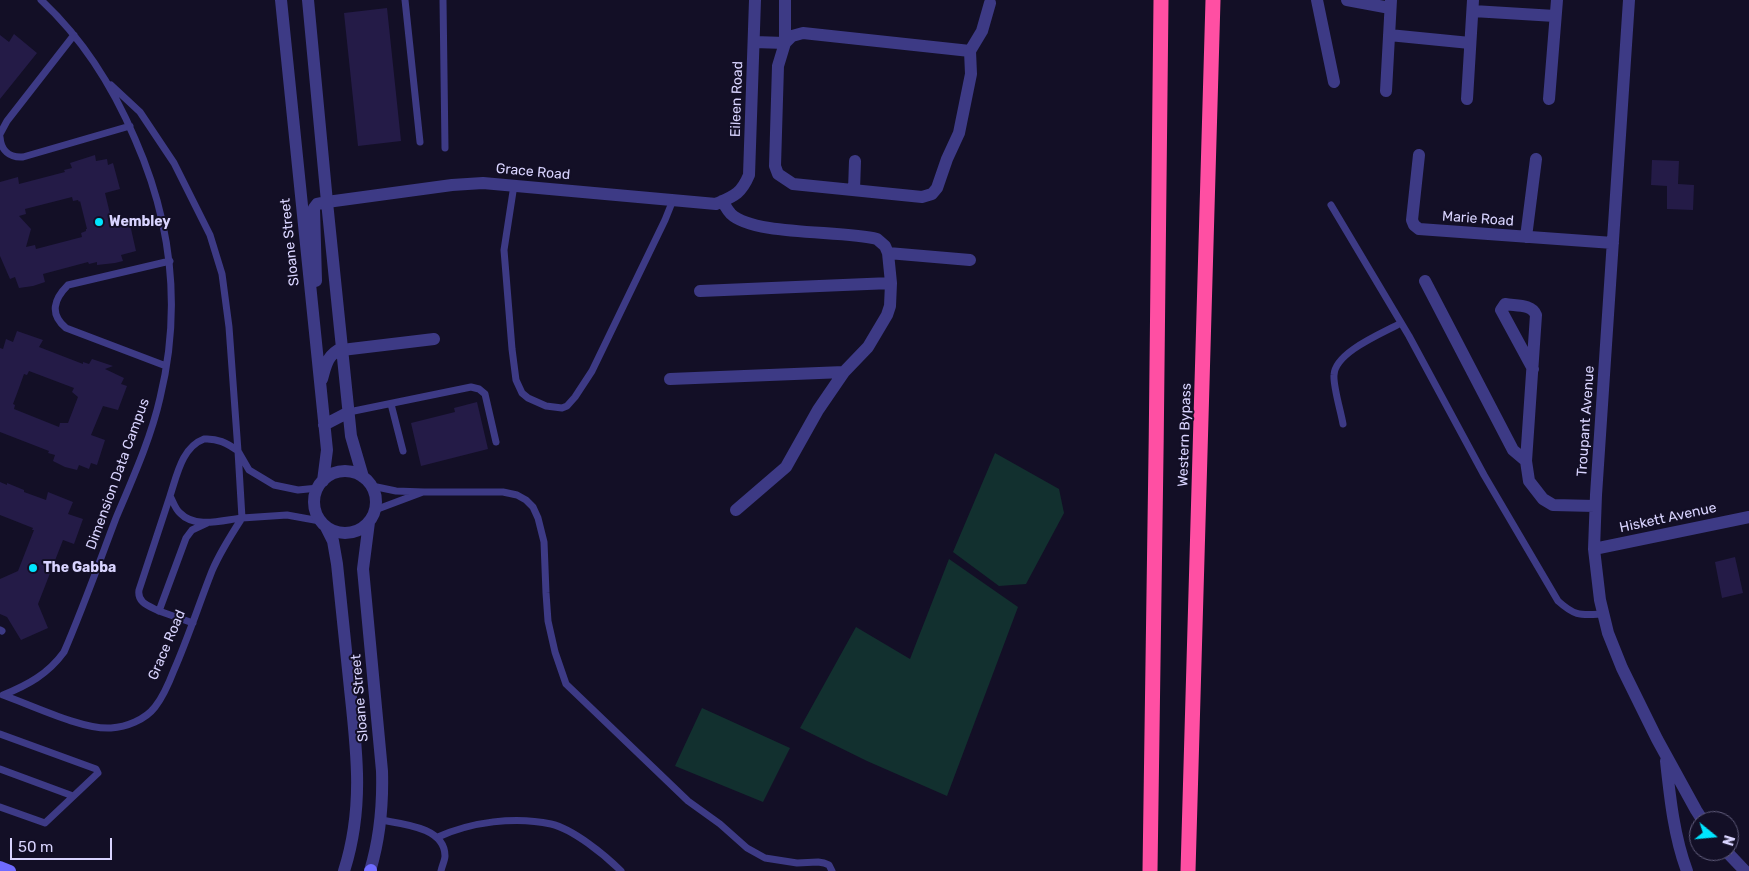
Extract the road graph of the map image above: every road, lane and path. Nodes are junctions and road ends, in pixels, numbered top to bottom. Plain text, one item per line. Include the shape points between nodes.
1 (41, 0) edge
2 (281, 0) edge
3 (308, 0) edge
4 (405, 0) edge
5 (443, 0) edge
6 (755, 0) edge
7 (784, 0) edge
8 (1161, 0) edge
9 (1213, 0) edge
10 (1318, 0) edge
11 (1347, 0) edge
12 (1557, 0) edge
13 (1629, 0) edge
14 (990, 3) dead end
15 (1391, 4) edge
16 (1473, 6) edge
17 (1555, 16) junction
18 (74, 35) junction
19 (1389, 35) junction
20 (754, 42) junction
21 (785, 43) junction
22 (1470, 43) junction
23 (970, 51) junction
24 (107, 82) junction
25 (1334, 82) dead end
26 (1386, 91) dead end
27 (1468, 99) dead end
28 (1549, 99) dead end
29 (130, 126) junction
30 (0, 135) edge
31 (420, 142) dead end
32 (445, 148) dead end
33 (1419, 155) dead end
34 (1536, 159) dead end
35 (855, 162) dead end
36 (514, 185) junction
37 (854, 190) junction
38 (735, 195) joint
39 (672, 200) junction
40 (722, 201) junction
41 (327, 202) junction
42 (1331, 205) dead end
43 (1526, 237) junction
44 (1613, 243) junction
45 (888, 253) junction
46 (970, 260) dead end
47 (170, 261) junction
48 (1424, 281) dead end
49 (891, 283) junction
50 (700, 291) dead end
51 (311, 300) junction
52 (1401, 323) junction
53 (434, 339) dead end
54 (342, 349) junction
55 (166, 366) junction
56 (1533, 368) junction
57 (844, 372) junction
58 (670, 379) dead end
59 (320, 386) junction
60 (391, 404) junction
61 (349, 412) junction
62 (1343, 424) dead end
63 (324, 425) junction
64 (496, 442) dead end
65 (238, 451) junction
66 (403, 451) dead end
67 (1526, 461) junction
68 (368, 481) junction
69 (320, 485) junction
70 (424, 492) junction
71 (170, 496) junction
72 (1595, 506) junction
73 (375, 510) junction
74 (736, 510) dead end
75 (1749, 516) edge
76 (242, 518) junction
77 (369, 522) junction
78 (208, 523) junction
79 (323, 524) junction
80 (1594, 549) junction
81 (159, 611) junction
82 (1604, 614) junction
83 (193, 623) junction
84 (2, 694) edge
85 (0, 734) edge
86 (1666, 754) junction
87 (0, 769) edge
88 (72, 796) junction
89 (0, 808) edge
90 (1697, 811) edge
91 (381, 820) junction
92 (438, 837) junction
93 (1735, 861) edge
94 (0, 867) edge
95 (10, 871) edge
96 (344, 871) edge
97 (370, 871) edge
98 (441, 871) edge
99 (621, 871) edge
100 (832, 871) edge
101 (1150, 871) edge
102 (1188, 871) edge
103 (1687, 871) edge
104 (1744, 871) edge

1 - 18 lane, Dimension Data Campus
2 - 51 street, Sloane Street
3 - 41 street
4 - 31 lane
5 - 32 lane
6 - 20 street, Eileen Road
7 - 21 street
8 - 101 highway, Western Bypass
9 - 102 highway, Western Bypass
10 - 25 street
11 - 15 street
12 - 17 street
13 - 44 street, Troupant Avenue
14 - 23 street via 982,31
15 - 19 street
16 - 17 street
16 - 22 street
17 - 28 street
18 - 24 lane, Dimension Data Campus
18 - 30 lane via 6,121
19 - 22 street
19 - 26 street
20 - 21 street
20 - 38 street, Eileen Road via 749,175 742,190
21 - 23 street via 802,32
21 - 37 street via 778,66 778,174 793,184
22 - 27 street
23 - 37 street via 971,74 959,134 932,194 922,197
24 - 29 lane, Dimension Data Campus
24 - 65 lane, Dimension Data Campus via 140,112 174,163 210,235 222,274 229,327
29 - 30 lane via 23,157 7,153
29 - 47 lane, Dimension Data Campus via 149,171 162,215
33 - 43 street, Marie Road via 1414,225 1424,230
34 - 43 street
35 - 37 street
36 - 39 street, Grace Road
36 - 39 lane via 504,250 516,380 528,398 546,406 562,408 576,397 592,371
36 - 41 street, Grace Road via 452,185
38 - 40 street, Grace Road
39 - 40 street, Grace Road via 716,204
40 - 45 street via 732,214 764,227 872,237 882,242
41 - 51 street via 314,208 316,279
41 - 54 street
42 - 52 lane
43 - 44 street, Marie Road
44 - 72 street, Troupant Avenue
45 - 46 street
45 - 49 street
47 - 55 lane, Dimension Data Campus via 171,318
47 - 55 lane via 68,286 56,300 54,310 66,328
48 - 67 street via 1513,450
49 - 50 street
49 - 57 street via 887,315 868,347
51 - 59 street, Sloane Street
52 - 62 lane via 1349,350 1340,360 1334,374
52 - 82 lane via 1558,601 1578,615
53 - 54 street
54 - 59 street via 331,356
54 - 61 street
55 - 84 lane, Dimension Data Campus via 160,399 139,461 64,652 46,672 28,684
56 - 56 street via 1536,315 1531,308 1505,304 1500,310
56 - 67 street
57 - 58 street
57 - 74 street via 786,467
59 - 63 street, Sloane Street
60 - 61 lane
60 - 64 lane via 471,387 479,389 485,394
60 - 66 lane
61 - 63 street
61 - 68 street via 353,446
63 - 69 street, Sloane Street via 327,450
65 - 69 lane, Dimension Data Campus via 249,470 274,485 298,490
65 - 71 lane via 227,443 211,439 196,442 184,458
65 - 76 lane
67 - 72 street via 1529,481 1543,500 1553,505
68 - 69 street via 346,471 329,476
68 - 70 lane via 396,491
68 - 73 street via 376,502
69 - 79 street via 314,505
70 - 73 lane
70 - 100 lane via 503,492 526,500 538,518 544,542 548,621 566,684 688,801 747,848 765,858 824,863
71 - 78 lane via 180,514
71 - 81 lane via 138,594 142,602
72 - 80 street, Troupant Avenue
73 - 77 street
75 - 80 street, Hiskett Avenue
76 - 78 lane
76 - 79 lane via 287,515
76 - 83 lane, Grace Road via 220,554
77 - 79 street via 362,528 344,533
77 - 91 street, Sloane Street via 363,569 382,771
78 - 81 lane via 192,530 186,538
79 - 96 street, Sloane Street via 333,540 337,564 357,755 356,814
80 - 82 street, Troupant Avenue
81 - 83 lane
82 - 86 street, Troupant Avenue via 1622,668
83 - 84 lane, Grace Road via 155,708 124,726 100,728 85,725
85 - 88 lane via 96,769 98,774
86 - 90 street, Troupant Avenue
86 - 103 street via 1671,799
87 - 88 lane
88 - 89 lane via 45,823
91 - 92 lane via 424,829
91 - 97 street, Sloane Street
92 - 98 lane via 445,854
92 - 99 lane via 482,823 552,824 577,837
93 - 104 street
94 - 95 main road

